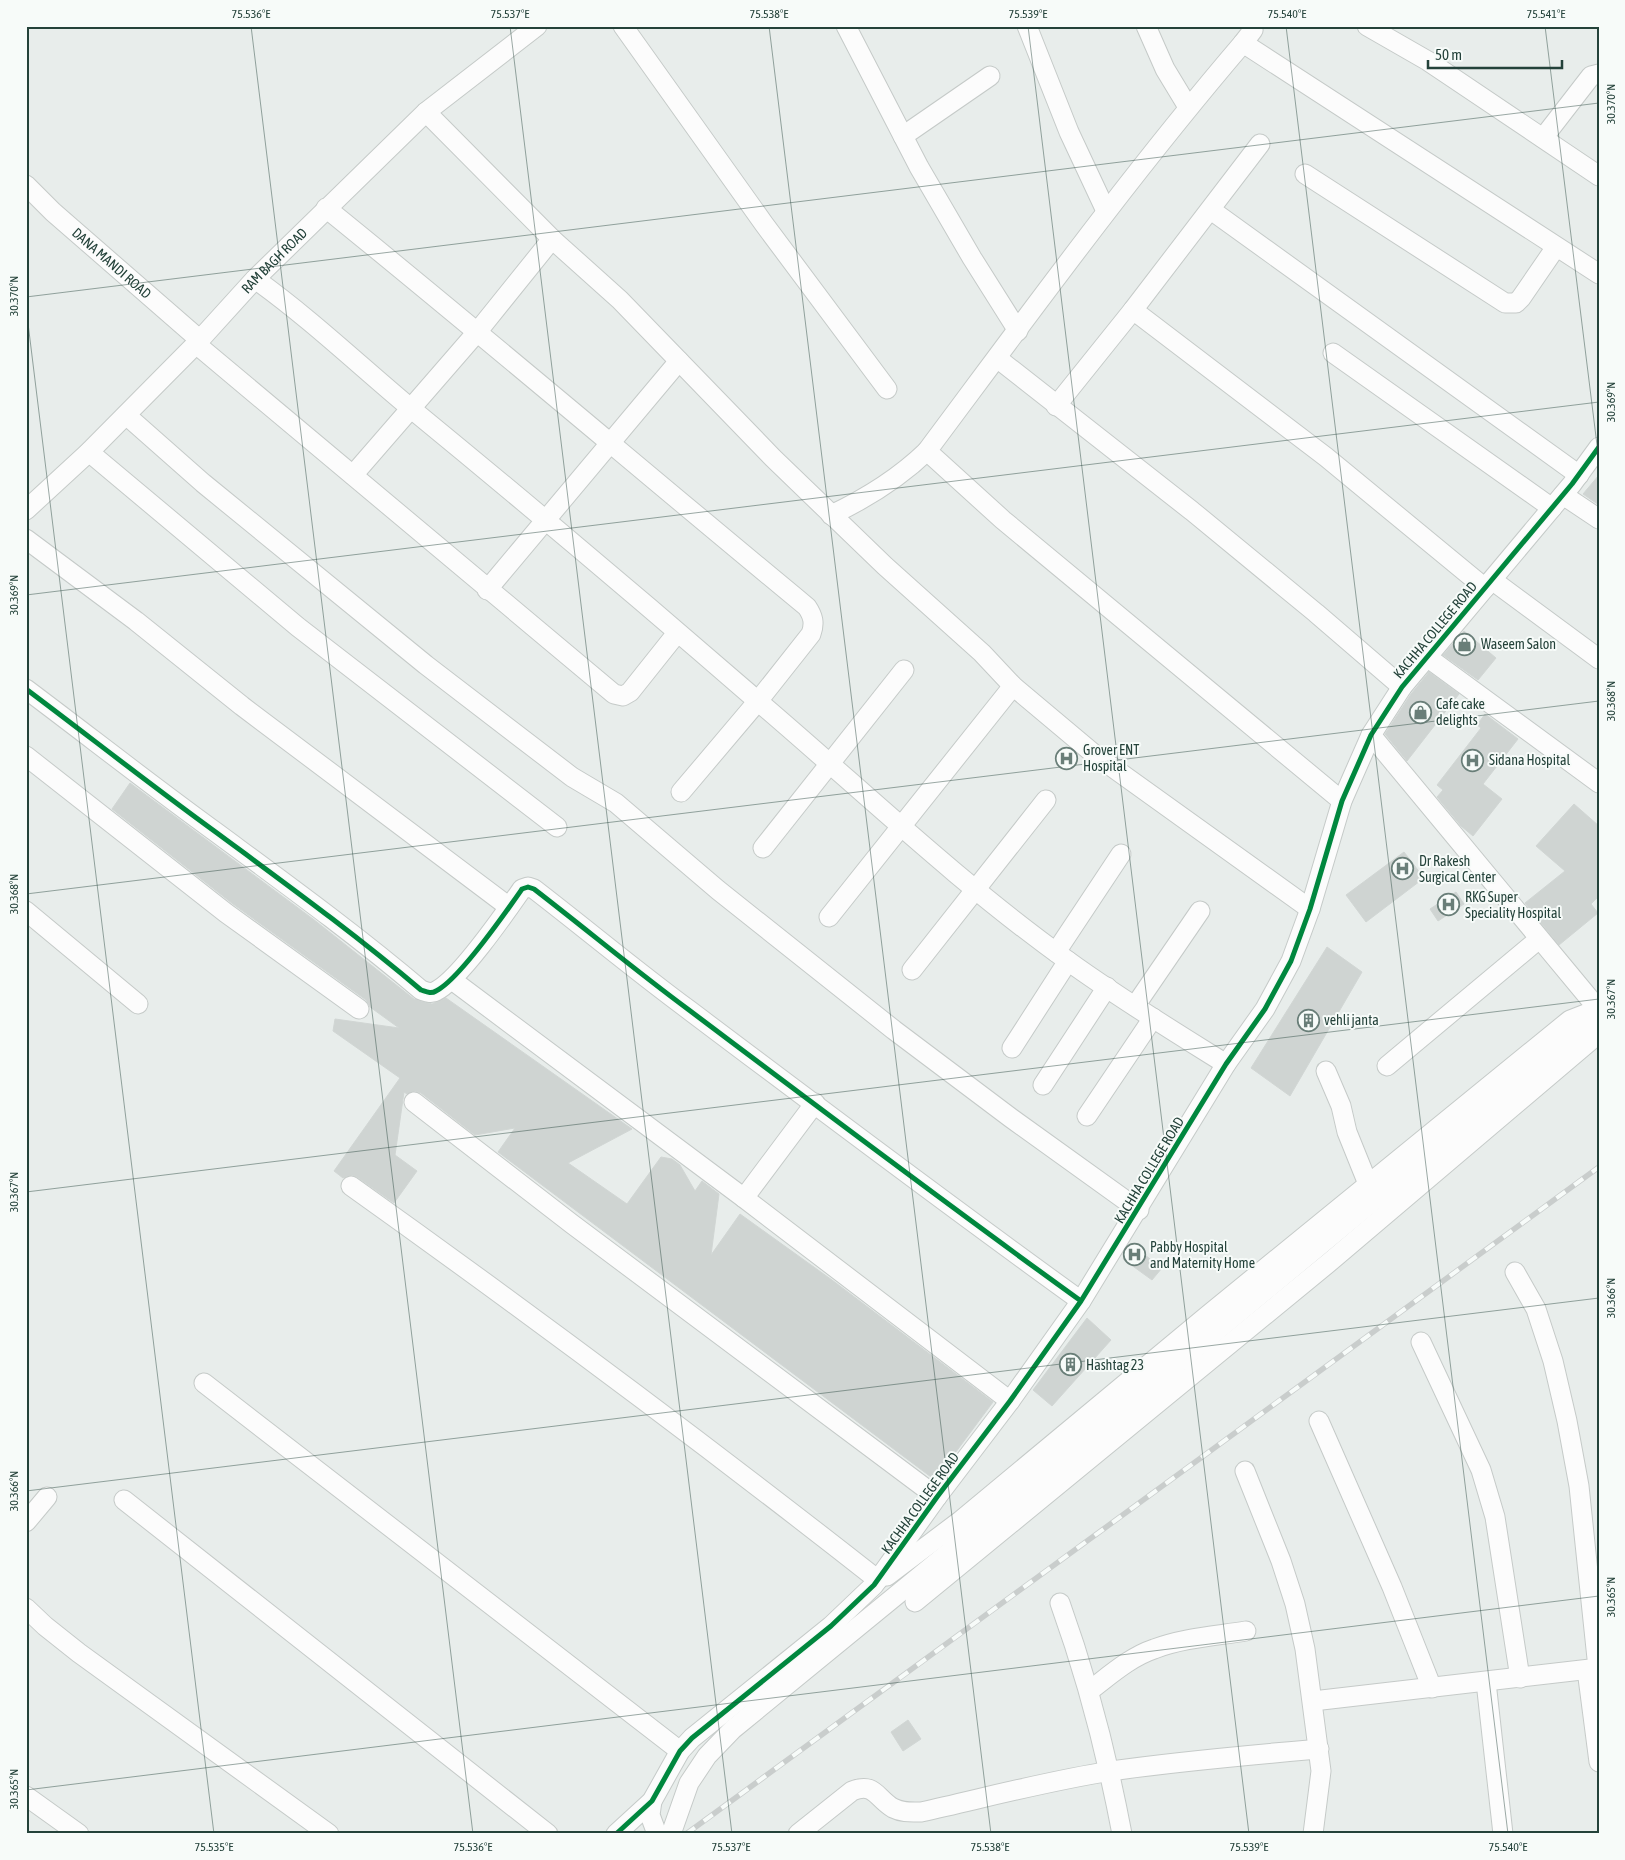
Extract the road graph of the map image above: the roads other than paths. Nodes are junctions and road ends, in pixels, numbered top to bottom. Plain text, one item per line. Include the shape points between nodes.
1 (537, 26) edge
2 (623, 26) edge
3 (846, 26) edge
4 (1027, 26) edge
5 (1146, 26) edge
6 (1367, 26) edge
7 (1251, 31) edge
8 (1599, 74) edge
9 (990, 76) dead end
10 (1188, 107) junction
11 (426, 112) junction
12 (903, 136) junction
13 (1543, 138) junction
14 (1260, 144) dead end
15 (1305, 174) dead end
16 (1599, 176) edge
17 (26, 186) edge
18 (326, 208) junction
19 (1211, 210) junction
20 (1106, 211) junction
21 (552, 239) junction
22 (1556, 247) junction
23 (1599, 274) edge
24 (254, 279) junction
25 (1133, 310) junction
26 (478, 331) junction
27 (1018, 331) junction
28 (198, 342) junction
29 (1333, 353) dead end
30 (997, 358) junction
31 (679, 361) junction
32 (887, 389) dead end
33 (1056, 406) junction
34 (410, 408) junction
35 (126, 414) junction
36 (611, 444) junction
37 (1599, 447) edge
38 (927, 451) junction
39 (90, 452) junction
40 (353, 475) junction
41 (1579, 475) junction
42 (1558, 502) junction
43 (26, 510) edge
44 (831, 514) junction
45 (1599, 519) edge
46 (546, 520) junction
47 (26, 539) edge
48 (1488, 584) junction
49 (487, 590) junction
50 (677, 633) junction
51 (1427, 657) junction
52 (1599, 659) edge
53 (904, 670) dead end
54 (1013, 686) junction
55 (1402, 687) junction
56 (26, 689) edge
57 (758, 701) junction
58 (1371, 735) junction
59 (26, 756) edge
60 (829, 764) junction
61 (1599, 782) edge
62 (681, 792) dead end
63 (1046, 800) dead end
64 (1342, 800) junction
65 (557, 827) dead end
66 (901, 828) junction
67 (762, 848) dead end
68 (1121, 854) dead end
69 (977, 890) junction
70 (509, 907) junction
71 (1310, 909) junction
72 (26, 911) edge
73 (1200, 911) dead end
74 (829, 917) dead end
75 (1539, 939) junction
76 (1062, 956) junction
77 (912, 970) dead end
78 (452, 980) junction
79 (1107, 987) junction
80 (138, 1004) dead end
81 (1135, 1006) junction
82 (359, 1009) dead end
83 (1153, 1018) junction
84 (1595, 1020) edge
85 (1012, 1048) dead end
86 (1226, 1064) junction
87 (1387, 1066) dead end
88 (1326, 1071) dead end
89 (1043, 1085) dead end
90 (414, 1102) dead end
91 (815, 1103) junction
92 (1087, 1116) dead end
93 (1368, 1184) junction
94 (351, 1186) dead end
95 (744, 1198) junction
96 (1139, 1210) junction
97 (1515, 1272) dead end
98 (1082, 1301) junction
99 (1421, 1342) dead end
100 (204, 1382) dead end
101 (1010, 1401) junction
102 (1319, 1421) dead end
103 (1245, 1471) dead end
104 (937, 1496) junction
105 (47, 1497) dead end
106 (124, 1500) dead end
107 (26, 1522) edge
108 (876, 1583) junction
109 (915, 1602) dead end
110 (1060, 1603) dead end
111 (26, 1608) edge
112 (1246, 1631) dead end
113 (1595, 1669) edge
114 (1520, 1678) junction
115 (1486, 1682) junction
116 (1432, 1688) junction
117 (1088, 1691) junction
118 (1313, 1701) junction
119 (1319, 1749) junction
120 (680, 1751) junction
121 (1599, 1762) edge
122 (1110, 1772) junction
123 (26, 1796) edge
124 (652, 1801) junction
125 (79, 1834) edge
126 (329, 1834) edge
127 (548, 1834) edge
128 (616, 1834) edge
129 (656, 1834) edge
130 (671, 1834) edge
131 (798, 1834) edge
132 (1122, 1834) edge
133 (1313, 1834) edge
134 (1503, 1834) edge

1 - 11 street, RAM BAGH ROAD
2 - 32 street
3 - 12 street
4 - 20 street
5 - 10 street via 1165,69
6 - 13 street via 1428,61
7 - 10 street
7 - 22 street
8 - 13 street via 1591,76
9 - 12 street
10 - 20 street
11 - 18 street, RAM BAGH ROAD
11 - 21 street
12 - 27 street via 972,258
13 - 16 street
14 - 19 street
15 - 22 street via 1504,304 1516,303 1521,298
17 - 28 street, DANA MANDI ROAD
18 - 24 street, RAM BAGH ROAD
18 - 26 street
19 - 25 street
19 - 41 street
20 - 27 street
21 - 26 street
21 - 31 street via 620,300
22 - 23 street
24 - 28 street, RAM BAGH ROAD
24 - 34 street via 286,301
25 - 33 street
25 - 48 street
26 - 34 street
26 - 36 street
27 - 30 street
28 - 35 street, RAM BAGH ROAD
28 - 40 street, DANA MANDI ROAD
29 - 42 street
30 - 33 street
30 - 38 street
31 - 36 street
31 - 44 street
33 - 55 street via 1192,511
34 - 40 street
34 - 46 street
35 - 39 street, RAM BAGH ROAD
35 - 96 street via 203,483 434,671 572,777 616,803 718,890 894,1030
36 - 46 street
36 - 57 street via 807,607 814,626 811,634
37 - 41 street, KACHHA COLLEGE ROAD
38 - 44 street via 886,486
38 - 64 street via 1010,526
39 - 43 street, RAM BAGH ROAD
39 - 65 street via 305,632
40 - 49 street, DANA MANDI ROAD
41 - 42 street, KACHHA COLLEGE ROAD
42 - 45 street
42 - 48 street, KACHHA COLLEGE ROAD
44 - 54 street via 982,653
46 - 49 street
46 - 50 street
47 - 70 street
48 - 51 street, KACHHA COLLEGE ROAD
48 - 52 street
49 - 50 street, DANA MANDI ROAD via 614,694 623,696 630,692
50 - 57 street
51 - 55 street, KACHHA COLLEGE ROAD
51 - 61 street
53 - 60 street
54 - 66 street
54 - 71 street via 1094,754
55 - 58 street, KACHHA COLLEGE ROAD
56 - 78 street via 359,937 421,990 434,992
57 - 60 street
57 - 62 street
58 - 64 street, KACHHA COLLEGE ROAD
58 - 75 street
59 - 82 street via 226,913
60 - 66 street
60 - 67 street
63 - 69 street
64 - 71 street, KACHHA COLLEGE ROAD
66 - 69 street
66 - 74 street
68 - 76 street
69 - 76 street
69 - 77 street
70 - 78 street
70 - 91 street via 522,889 534,889
71 - 86 street, KACHHA COLLEGE ROAD via 1291,961 1265,1009
72 - 80 street
73 - 81 street
75 - 84 street
75 - 87 street
76 - 79 street
76 - 85 street
78 - 95 street
79 - 81 street
79 - 89 street
81 - 83 street
83 - 86 street
83 - 92 street
84 - 93 street via 1588,1012 1570,1020
84 - 109 street via 1590,1041 1332,1260
84 - 130 street via 733,1729 707,1756 689,1783
86 - 96 street, KACHHA COLLEGE ROAD
88 - 93 street
90 - 104 street
91 - 95 street
91 - 98 street via 884,1158
93 - 108 street via 960,1521
94 - 108 street via 518,1306 755,1484
95 - 101 street
96 - 98 street, KACHHA COLLEGE ROAD
97 - 113 street via 1539,1318 1567,1421 1579,1486
98 - 101 street, KACHHA COLLEGE ROAD
99 - 114 street via 1481,1470 1495,1517
100 - 120 street
101 - 104 street, KACHHA COLLEGE ROAD
102 - 116 street
103 - 118 street via 1295,1604
104 - 108 street, KACHHA COLLEGE ROAD
105 - 107 street
106 - 127 street
108 - 120 street, KACHHA COLLEGE ROAD via 831,1626 703,1727
110 - 117 street
111 - 126 street via 79,1654
112 - 117 street via 1179,1641 1153,1649
113 - 114 street
113 - 121 street
114 - 115 street
115 - 116 street
115 - 134 street
116 - 118 street
117 - 122 street
118 - 119 street
119 - 122 street
119 - 133 street via 1320,1789
120 - 124 street, KACHHA COLLEGE ROAD
122 - 131 street via 921,1812 904,1812 867,1788 860,1788
122 - 132 street
123 - 125 street
124 - 128 street, KACHHA COLLEGE ROAD
124 - 129 street via 650,1815

